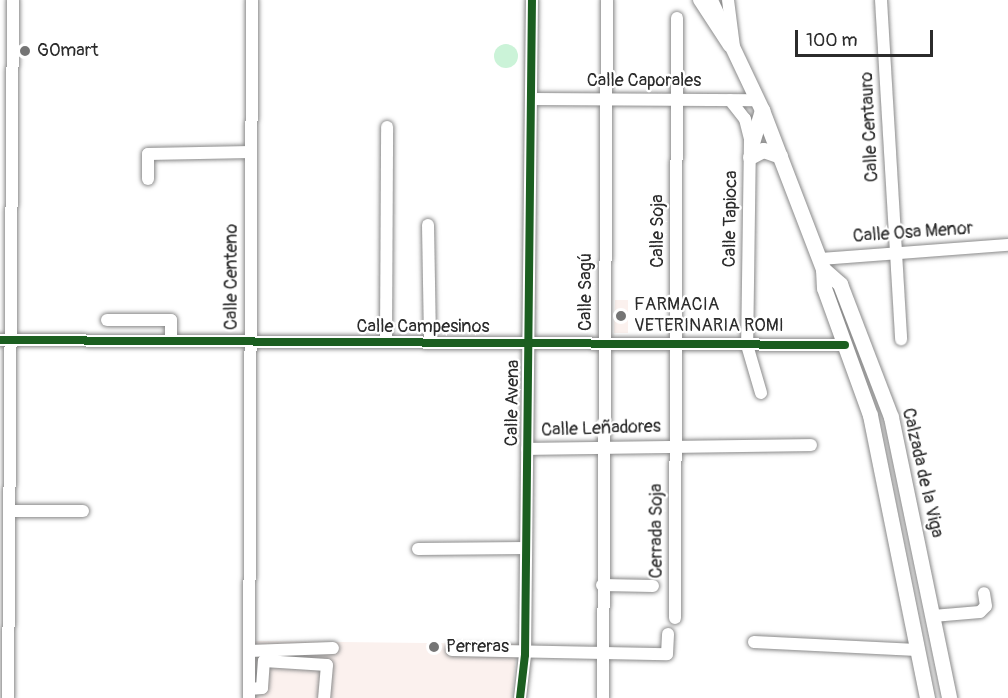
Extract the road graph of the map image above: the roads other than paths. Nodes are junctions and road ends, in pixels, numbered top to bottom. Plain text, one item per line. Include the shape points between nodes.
1 (13, 0) edge
2 (252, 0) edge
3 (532, 0) edge
4 (607, 0) edge
5 (699, 0) edge
6 (710, 0) edge
7 (728, 0) edge
8 (881, 0) edge
9 (677, 18) dead end
10 (734, 51) junction
11 (531, 99) junction
12 (606, 99) junction
13 (677, 100) junction
14 (730, 100) junction
15 (759, 105) junction
16 (387, 127) dead end
17 (750, 151) junction
18 (251, 152) junction
19 (780, 156) junction
20 (148, 179) dead end
21 (428, 225) dead end
22 (1008, 245) edge
23 (896, 251) junction
24 (821, 264) junction
25 (106, 320) dead end
26 (171, 339) junction
27 (901, 339) dead end
28 (6, 340) edge
29 (250, 342) junction
30 (386, 342) junction
31 (430, 342) junction
32 (528, 342) junction
33 (604, 343) junction
34 (676, 344) junction
35 (747, 345) junction
36 (845, 345) junction
37 (761, 393) dead end
38 (676, 445) junction
39 (811, 445) dead end
40 (603, 447) junction
41 (527, 448) junction
42 (10, 511) junction
43 (83, 511) dead end
44 (526, 548) junction
45 (418, 549) dead end
46 (602, 585) junction
47 (653, 585) dead end
48 (984, 593) dead end
49 (933, 616) junction
50 (675, 618) dead end
51 (668, 634) dead end
52 (754, 642) dead end
53 (333, 648) dead end
54 (452, 650) dead end
55 (917, 650) junction
56 (249, 651) junction
57 (525, 655) junction
58 (602, 656) junction
59 (249, 693) edge
60 (8, 698) edge
61 (324, 698) edge
62 (520, 698) edge
63 (603, 698) edge
64 (927, 698) edge
65 (949, 698) edge

1 - 28 street
2 - 18 street, Calle Centeno
3 - 11 street, Calle Avena
4 - 12 street, Calle Sagú
5 - 10 street via 717,35
6 - 10 main road, Calzada de la Viga
7 - 10 street
8 - 23 street, Calle Centauro
9 - 13 street, Calle Soja
10 - 15 main road, Calzada de la Viga
11 - 12 street, Calle Caporales
11 - 32 street, Calle Avena
12 - 13 street, Calle Caporales
12 - 33 street, Calle Sagú
13 - 14 street, Calle Caporales
13 - 34 street, Calle Soja
14 - 15 street, Calle Caporales
14 - 17 street, Calle Tapioca via 745,119
15 - 17 main road
15 - 19 main road, Calzada de la Viga
16 - 30 street
17 - 19 main road via 763,150
17 - 35 street, Calle Tapioca
18 - 20 street via 148,154
18 - 29 street, Calle Centeno
19 - 24 main road, Calzada de la Viga
21 - 31 street
22 - 23 street, Calle Osa Menor
23 - 24 street, Calle Osa Menor
23 - 27 street, Calle Centauro
24 - 36 main road, Calzada de la Viga via 824,288
24 - 49 main road, Calzada de la Viga via 840,284 891,417
25 - 26 street via 171,320
26 - 28 street, Calle Campesinos
26 - 29 street, Calle Campesinos
28 - 42 street
29 - 30 street, Calle Campesinos
29 - 56 street, Calle Centeno
30 - 31 street, Calle Campesinos
31 - 32 street, Calle Campesinos
32 - 33 street, Calle Campesinos
32 - 41 street, Calle Avena
33 - 34 street, Calle Campesinos
33 - 40 street, Calle Sagú
34 - 35 street, Calle Campesinos
34 - 38 street, Calle Soja
35 - 36 street, Calle Campesinos
35 - 37 street, Calle Tapioca
36 - 55 main road, Calzada de la Viga via 872,425
38 - 39 street, Calle Leñadores
38 - 40 street, Calle Leñadores
38 - 50 street, Cerrada Soja
40 - 41 street, Calle Leñadores
40 - 46 street, Calle Sagú
41 - 44 street, Calle Avena
42 - 43 street
42 - 60 street
44 - 45 street
44 - 57 street, Calle Avena
46 - 47 street
46 - 58 street, Calle Sagú
48 - 49 street via 986,606 980,612
49 - 65 main road, Calzada de la Viga
51 - 58 street via 667,654
52 - 55 street
53 - 56 street
54 - 57 street
55 - 64 main road, Calzada de la Viga
56 - 59 street, Calle Centeno
57 - 58 street
57 - 62 street, Calle Avena
58 - 63 street, Calle Sagú
59 - 61 street via 262,688 264,661 327,665

